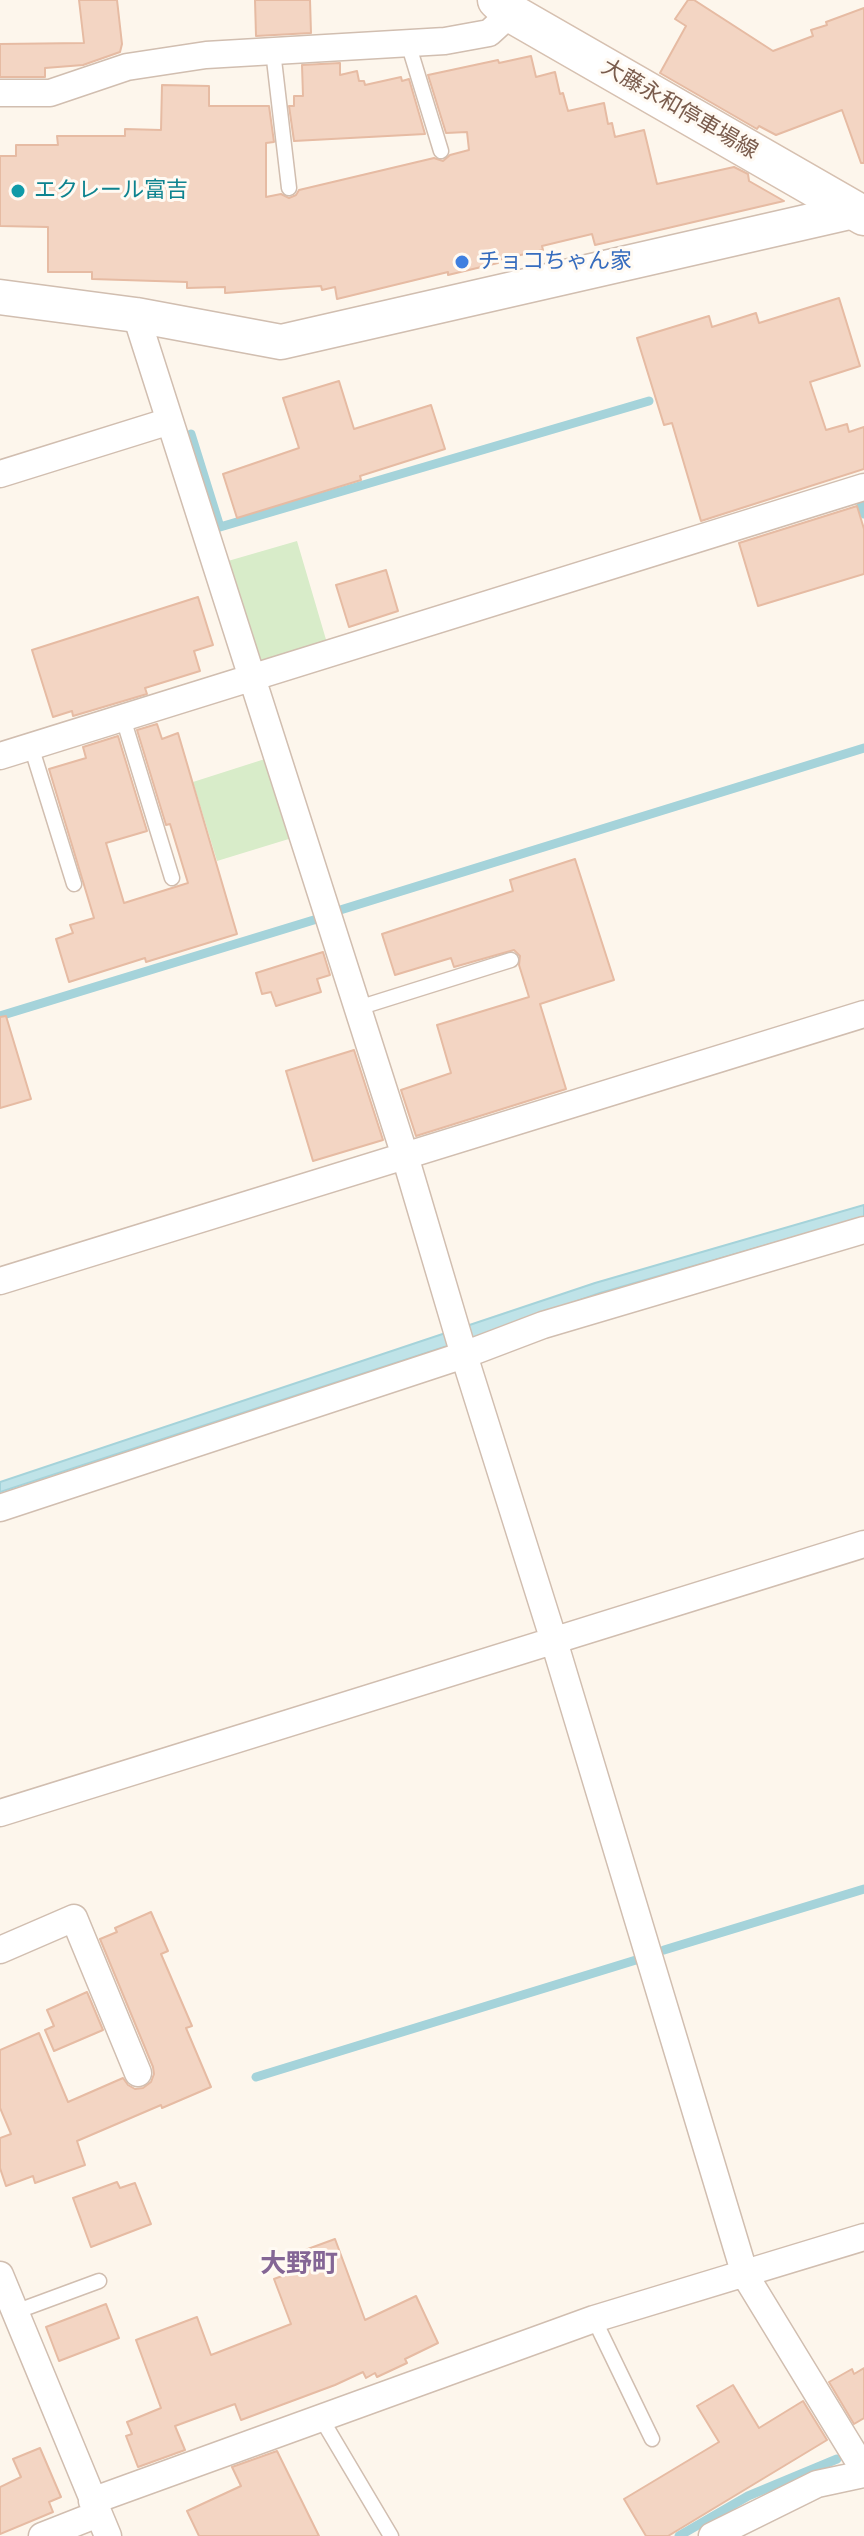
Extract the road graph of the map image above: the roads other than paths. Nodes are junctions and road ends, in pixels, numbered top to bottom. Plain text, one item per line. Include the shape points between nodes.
1 (504, 7) edge
2 (408, 43) junction
3 (273, 51) junction
4 (0, 93) edge
5 (441, 151) dead end
6 (289, 188) dead end
7 (861, 212) edge
8 (0, 297) edge
9 (136, 315) junction
10 (170, 421) junction
11 (0, 474) edge
12 (864, 487) edge
13 (252, 677) junction
14 (123, 718) junction
15 (31, 746) junction
16 (0, 756) edge
17 (172, 878) dead end
18 (74, 884) dead end
19 (511, 960) dead end
20 (358, 1008) junction
21 (864, 1014) edge
22 (405, 1156) junction
23 (864, 1230) edge
24 (0, 1281) edge
25 (460, 1342) junction
26 (0, 1508) edge
27 (864, 1544) edge
28 (554, 1641) junction
29 (0, 1813) edge
30 (0, 1950) edge
31 (138, 2073) dead end
32 (864, 2237) edge
33 (0, 2275) edge
34 (745, 2275) junction
35 (99, 2281) dead end
36 (15, 2312) junction
37 (594, 2319) junction
38 (321, 2418) junction
39 (652, 2439) dead end
40 (864, 2472) edge
41 (100, 2517) edge
42 (42, 2536) edge
43 (391, 2536) edge
44 (712, 2536) edge

1 - 2 street via 489,33
1 - 7 main road, 大藤永和停車場線
2 - 3 street
2 - 5 lane
3 - 4 street via 127,67 50,93
3 - 6 lane
7 - 9 street via 281,342
8 - 9 street
9 - 10 street
10 - 11 street
10 - 13 street
12 - 13 street
13 - 14 street
13 - 20 street
14 - 15 street
14 - 17 lane
15 - 16 street
15 - 18 lane
19 - 20 lane
20 - 22 street
21 - 22 street
22 - 24 street
22 - 25 street
23 - 25 street via 543,1325
25 - 26 street
25 - 28 street
27 - 28 street
28 - 29 street
28 - 34 street
30 - 31 street via 74,1918
32 - 34 street
33 - 36 street
34 - 37 street
34 - 40 street
35 - 36 lane
36 - 41 street
37 - 38 street
37 - 39 lane
38 - 41 street
38 - 43 lane
40 - 44 street via 817,2484
41 - 42 street

